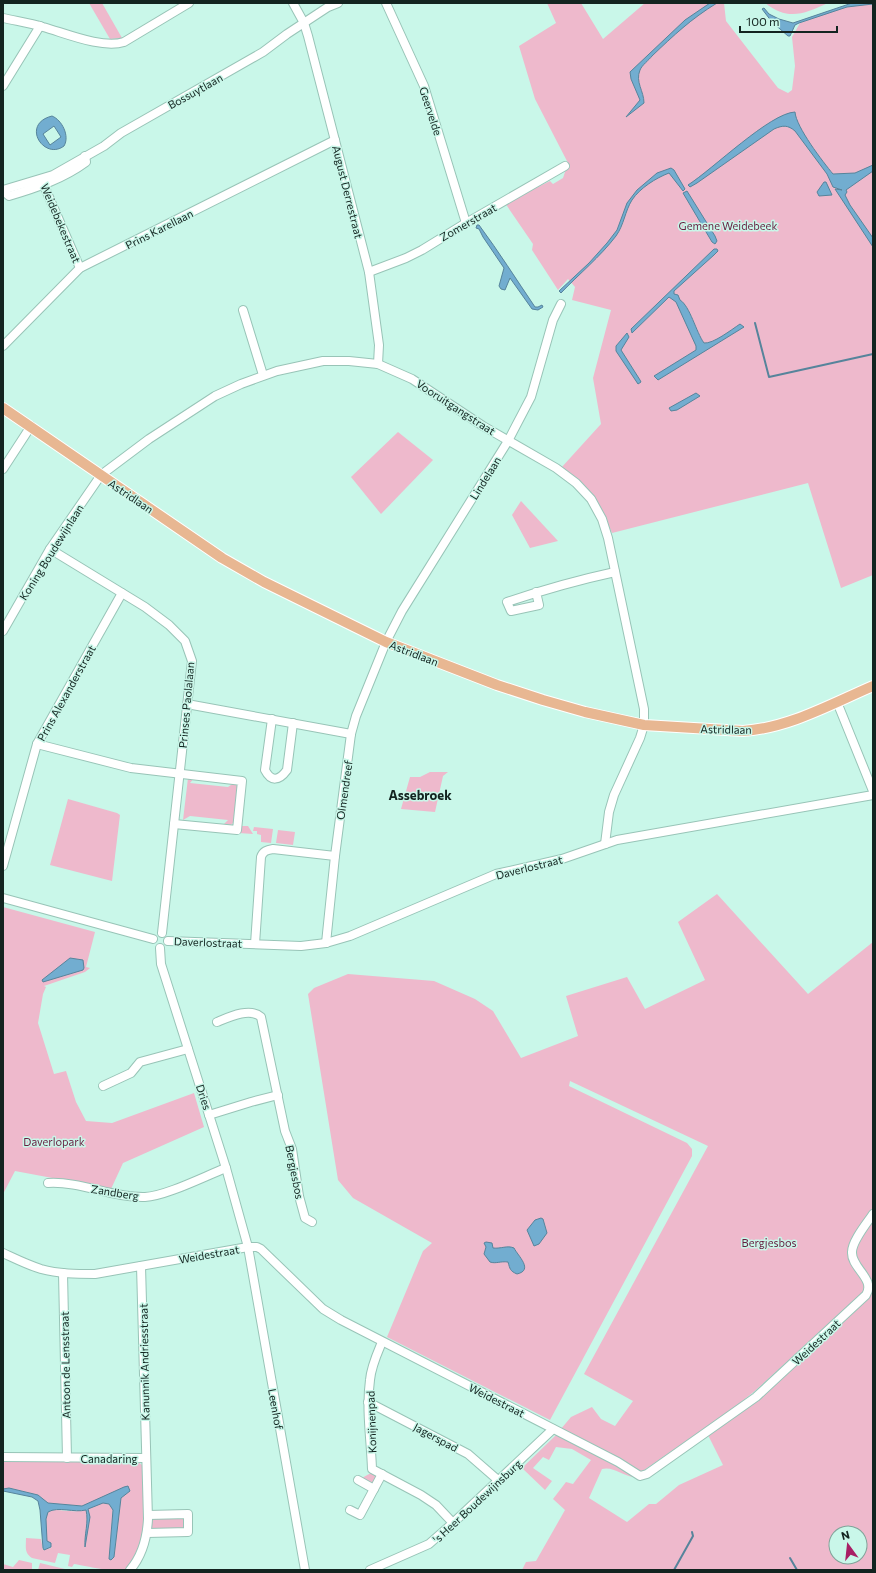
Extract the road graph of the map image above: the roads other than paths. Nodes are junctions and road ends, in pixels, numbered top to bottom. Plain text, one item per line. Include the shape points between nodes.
1 (189, 3) edge
2 (293, 3) edge
3 (338, 3) edge
4 (386, 3) edge
5 (3, 18) edge
6 (304, 23) junction
7 (40, 26) junction
8 (3, 86) edge
9 (335, 140) junction
10 (565, 166) dead end
11 (42, 182) junction
12 (3, 190) edge
13 (466, 223) junction
14 (80, 268) junction
15 (369, 272) junction
16 (561, 304) dead end
17 (243, 310) dead end
18 (3, 346) edge
19 (378, 364) junction
20 (263, 375) junction
21 (3, 408) edge
22 (31, 426) junction
23 (508, 441) junction
24 (3, 469) edge
25 (101, 475) junction
26 (50, 550) junction
27 (615, 572) junction
28 (536, 592) dead end
29 (122, 593) junction
30 (3, 631) edge
31 (386, 642) junction
32 (873, 686) edge
33 (836, 702) junction
34 (187, 704) junction
35 (272, 719) junction
36 (293, 723) junction
37 (644, 725) junction
38 (351, 734) junction
39 (37, 744) junction
40 (180, 774) junction
41 (873, 791) edge
42 (873, 795) edge
43 (174, 824) junction
44 (605, 844) junction
45 (335, 856) junction
46 (3, 866) edge
47 (3, 898) edge
48 (162, 933) junction
49 (153, 939) junction
50 (168, 941) junction
51 (326, 943) junction
52 (255, 944) junction
53 (160, 948) junction
54 (217, 1022) dead end
55 (188, 1049) junction
56 (103, 1086) dead end
57 (278, 1095) junction
58 (209, 1115) junction
59 (226, 1168) junction
60 (48, 1183) dead end
61 (873, 1214) edge
62 (312, 1222) dead end
63 (248, 1247) junction
64 (3, 1253) edge
65 (141, 1266) junction
66 (63, 1273) junction
67 (382, 1342) junction
68 (368, 1402) junction
69 (553, 1429) junction
70 (3, 1457) edge
71 (67, 1458) junction
72 (146, 1458) junction
73 (382, 1474) junction
74 (358, 1480) dead end
75 (499, 1481) junction
76 (374, 1489) junction
77 (350, 1510) dead end
78 (148, 1515) junction
79 (454, 1523) junction
80 (147, 1533) junction
81 (130, 1570) edge
82 (305, 1570) edge
83 (370, 1570) edge

1 - 7 street via 117,44 101,43
2 - 6 street, August Derrestraat
3 - 6 street, Bossuytlaan
4 - 13 street, Geervelde via 424,86
5 - 7 street
6 - 9 street, August Derrestraat
6 - 11 street, Bossuytlaan via 263,52 121,133 104,146
7 - 8 street
9 - 14 street, Prins Karellaan
9 - 15 street, August Derrestraat
10 - 13 street, Zomerstraat
11 - 12 street, Bossuytlaan
11 - 14 street, Weidebekestraat
13 - 15 street, Zomerstraat via 406,258
14 - 18 street, Prins Karellaan
15 - 19 street, August Derrestraat via 379,345
16 - 23 street, Lindelaan via 553,320 531,397
17 - 20 street
19 - 20 street, Vooruitgangstraat via 323,361
19 - 23 street, Vooruitgangstraat via 412,379
20 - 25 street, Vooruitgangstraat via 196,408
21 - 22 main road, Astridlaan
22 - 24 street
22 - 25 main road, Astridlaan
23 - 27 street, Vooruitgangstraat via 566,474 591,499 606,530
23 - 31 street, Lindelaan via 402,611
25 - 26 street, Koning Boudewijnlaan
25 - 31 main road, Astridlaan via 222,558 264,582
26 - 29 street, Prinses Paolalaan
26 - 30 street, Koning Boudewijnlaan
27 - 28 street
27 - 37 street, Vooruitgangstraat via 643,702
29 - 34 street, Prinses Paolalaan via 169,625 185,641 192,661
29 - 39 street, Prins Alexanderstraat
31 - 37 main road, Astridlaan via 543,700
31 - 38 street, Olmendreef
32 - 33 main road, Astridlaan
33 - 37 main road, Astridlaan via 791,721 757,730
33 - 41 street
34 - 35 street
34 - 40 street, Prinses Paolalaan
35 - 36 street
35 - 36 street via 265,770 273,779 283,776 286,770
36 - 38 street
37 - 44 street via 614,795
38 - 45 street, Olmendreef
39 - 40 street via 131,768
39 - 46 street, Prins Alexanderstraat
40 - 43 street, Prinses Paolalaan
40 - 43 street via 242,781 238,824 237,830
42 - 44 street, Daverlostraat
43 - 48 street, Prinses Paolalaan
44 - 51 street, Daverlostraat via 562,860 508,870 491,876 350,936
45 - 51 street, Olmendreef
45 - 52 street via 273,849 262,854
47 - 49 street
48 - 49 street via 157,933
48 - 50 street via 167,936
49 - 53 street via 154,944
50 - 52 street, Daverlostraat
50 - 53 street via 166,946
51 - 52 street, Daverlostraat via 301,946
53 - 55 street, Dries via 161,964
54 - 57 street, Bergjesbos via 247,1013 260,1017
55 - 56 street via 140,1062 131,1073
55 - 58 street, Dries
57 - 58 street
57 - 62 street, Bergjesbos via 285,1131 292,1149 299,1196 305,1218
58 - 59 street, Dries
59 - 60 street, Zandberg via 155,1196 145,1197 60,1182
59 - 63 street, Dries
61 - 69 street, Weidestraat via 851,1253 870,1284 870,1290 866,1295 756,1397 647,1474 640,1476
63 - 65 street, Weidestraat
63 - 67 street, Weidestraat via 260,1249 323,1309
63 - 82 street, Leenhof
64 - 66 street, Weidestraat via 42,1269
65 - 66 street, Weidestraat via 95,1274
65 - 72 street, Kanunnik Andriesstraat
66 - 71 street, Antoon de Lensstraat
67 - 68 street, Konijnenpad via 370,1379
67 - 69 street, Weidestraat
68 - 73 street, Konijnenpad via 372,1469
68 - 75 street, Jagerspad via 468,1454
69 - 75 street, 's Heer Boudewijnsburg
70 - 71 street, Canadaring
71 - 72 street, Canadaring
72 - 78 street, Canadaring
73 - 76 street
73 - 79 street, Konijnenpad via 436,1505
74 - 76 street
75 - 79 street, 's Heer Boudewijnsburg
76 - 77 street via 360,1515
78 - 80 street, Canadaring
78 - 80 street via 188,1514 188,1532
79 - 83 street, 's Heer Boudewijnsburg via 429,1544
80 - 81 street, Canadaring via 140,1556

